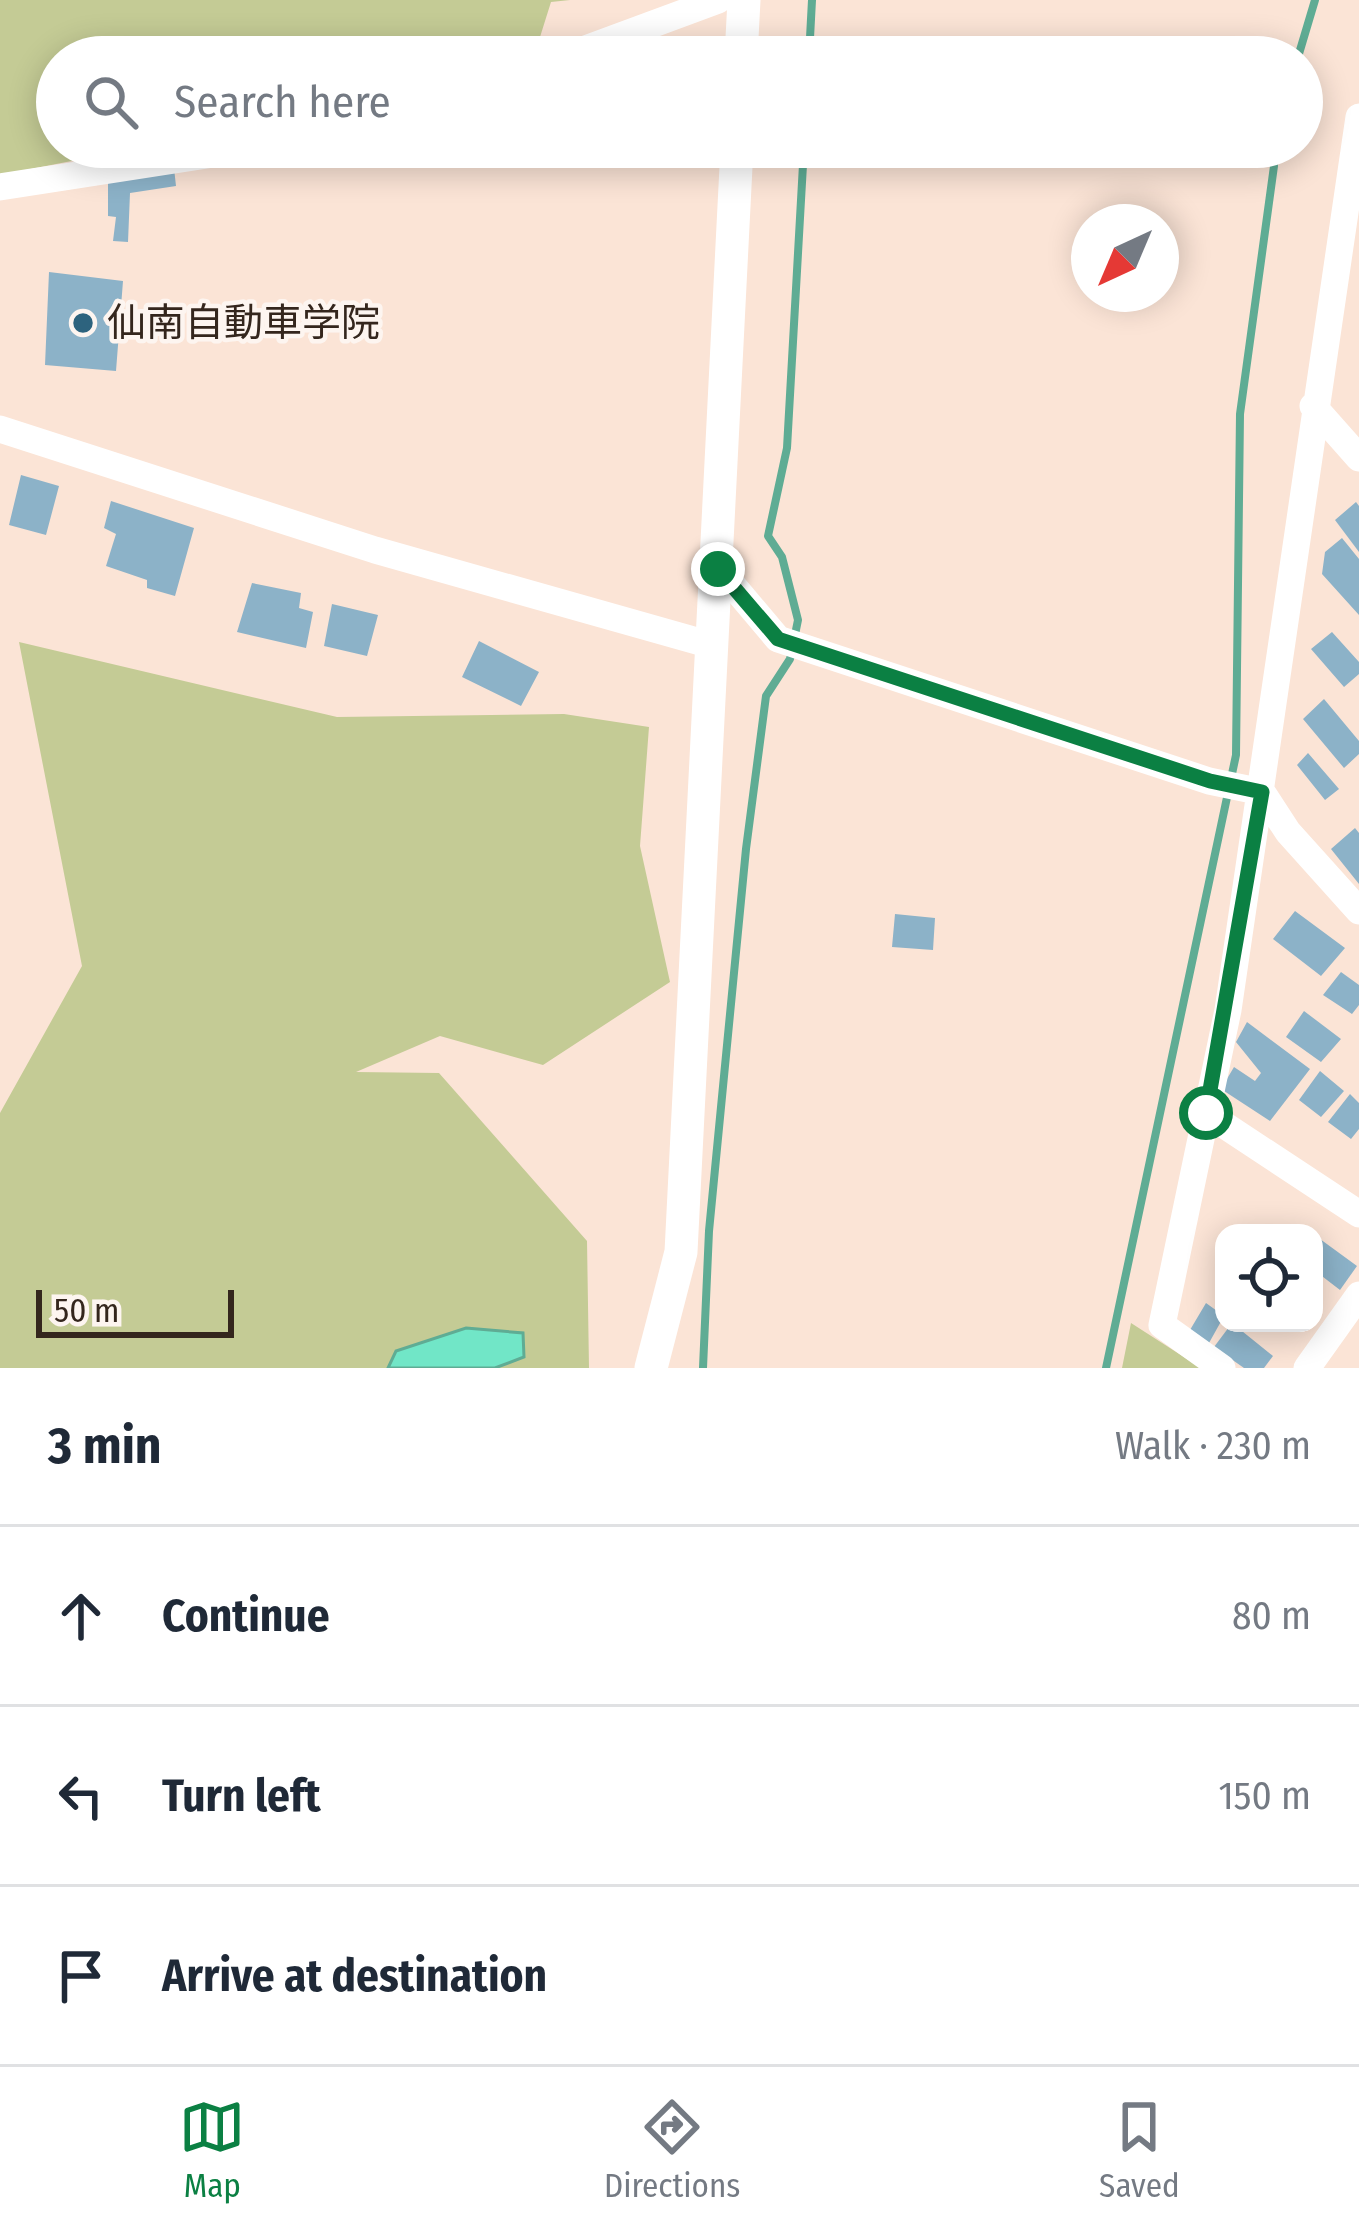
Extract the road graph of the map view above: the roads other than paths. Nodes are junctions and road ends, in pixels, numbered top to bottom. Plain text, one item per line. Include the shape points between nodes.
1 (718, 0) edge
2 (744, 0) edge
3 (621, 36) edge
4 (743, 36) edge
5 (1359, 117) edge
6 (1355, 167) edge
7 (124, 168) edge
8 (736, 168) edge
9 (0, 187) edge
10 (1313, 406) junction
11 (0, 429) edge
12 (1359, 458) edge
13 (718, 569) junction
14 (711, 645) junction
15 (1262, 792) junction
16 (1359, 910) edge
17 (1206, 1113) junction
18 (1359, 1214) edge
19 (1359, 1295) edge
20 (651, 1368) edge
21 (1222, 1368) edge
22 (1307, 1368) edge

1 - 3 street
2 - 4 street
5 - 6 street
6 - 10 street
7 - 9 street
8 - 13 street
10 - 12 street
10 - 15 street
11 - 14 street via 375,550
13 - 14 street
13 - 15 street via 791,644
14 - 20 street via 681,1252
15 - 16 street
15 - 17 street
17 - 18 street
17 - 21 street via 1162,1325
19 - 22 street

